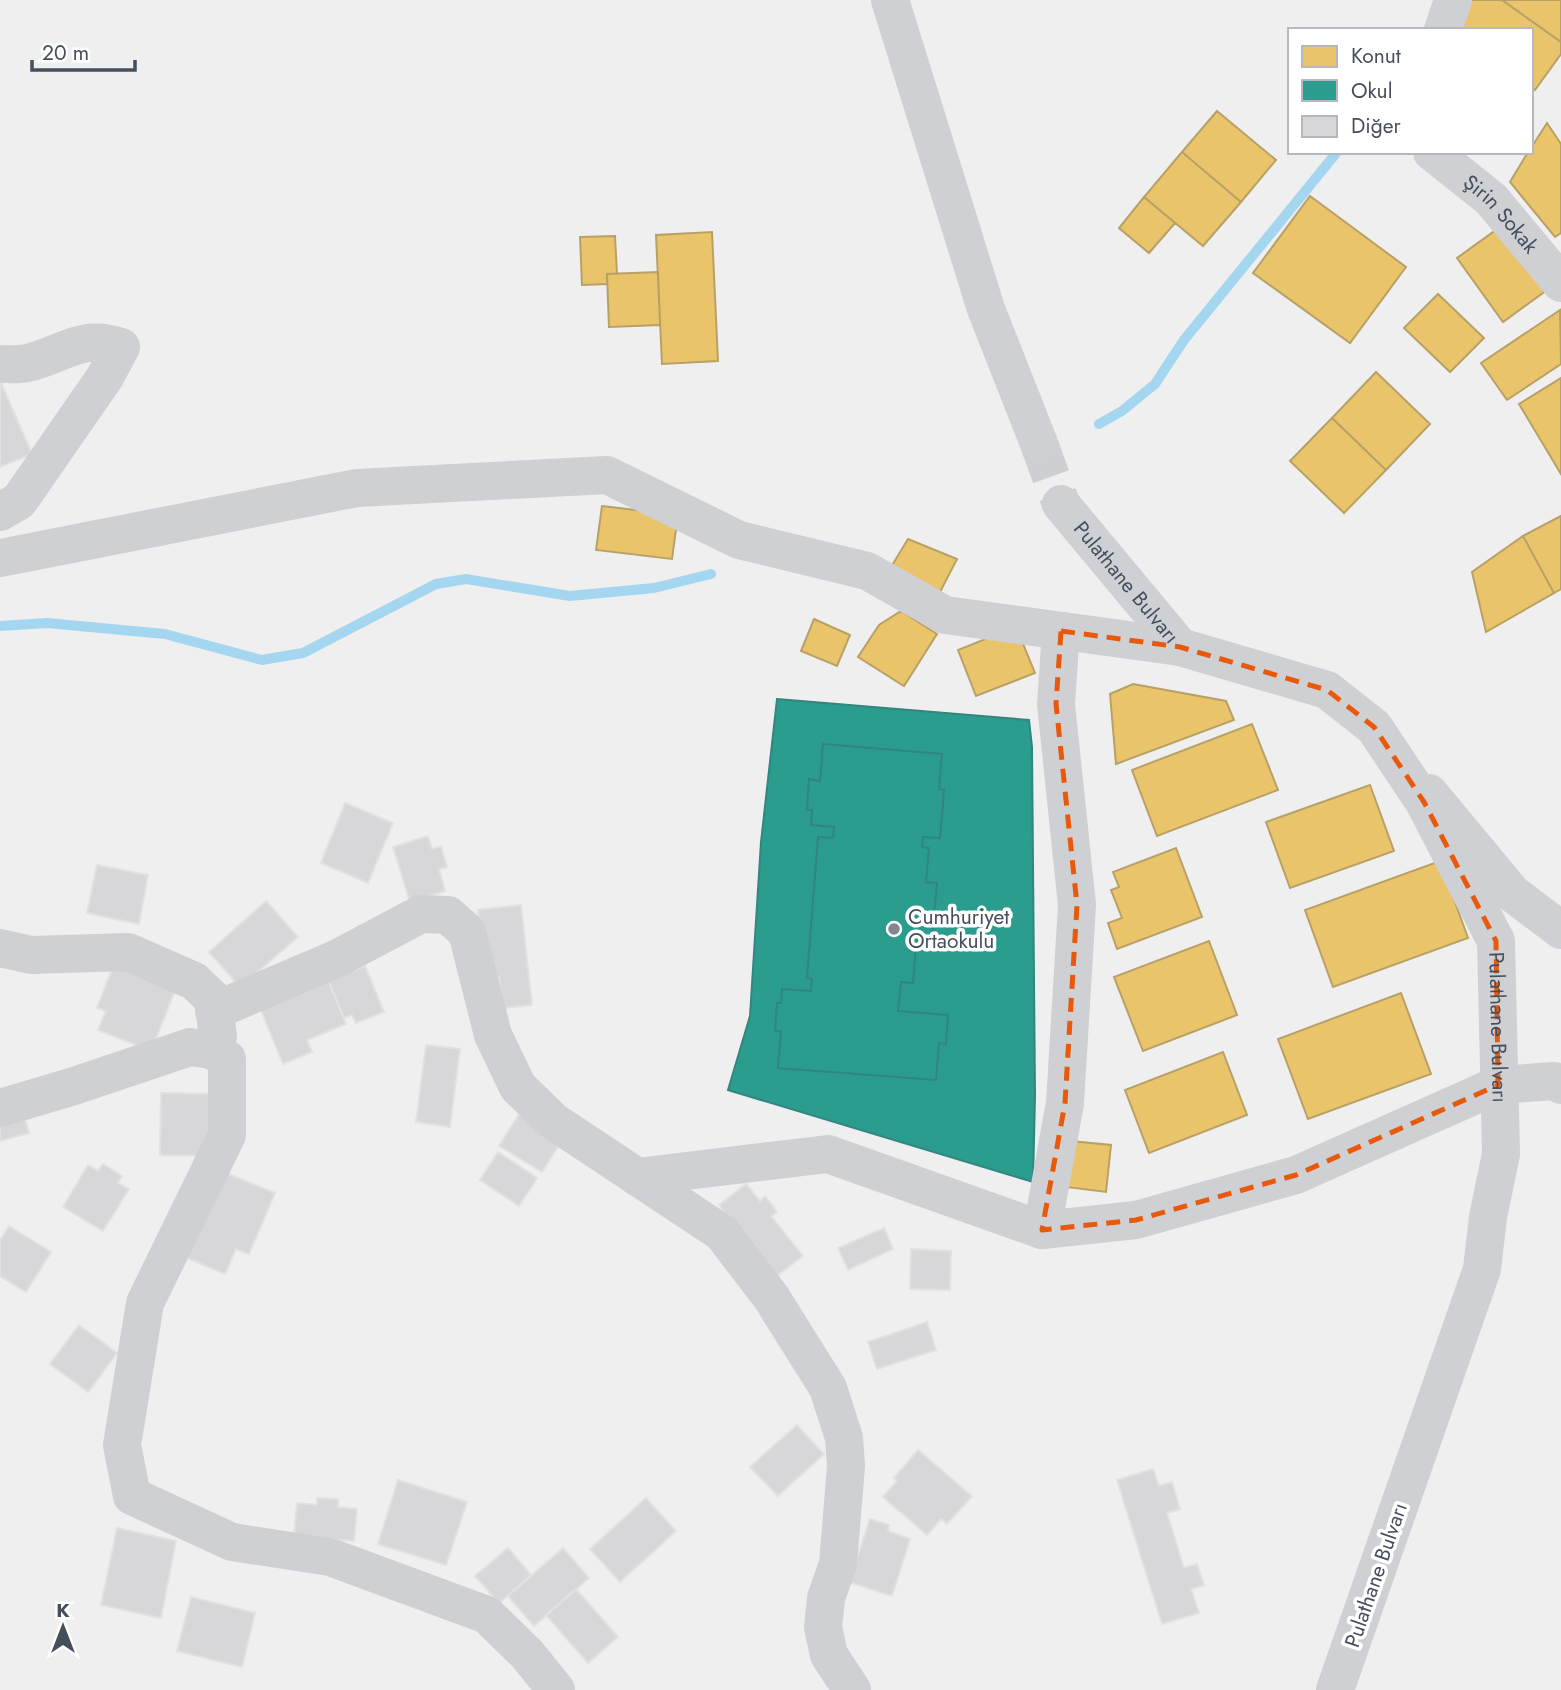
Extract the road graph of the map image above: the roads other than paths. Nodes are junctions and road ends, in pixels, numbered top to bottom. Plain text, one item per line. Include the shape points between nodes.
1 (890, 0) edge
2 (1453, 0) edge
3 (1444, 28) edge
4 (1435, 154) edge
5 (1561, 283) edge
6 (0, 365) edge
7 (1038, 441) tunnel mouth
8 (1061, 504) tunnel mouth
9 (0, 512) edge
10 (0, 558) edge
11 (1060, 631) junction
12 (1180, 647) junction
13 (1374, 727) junction
14 (1561, 930) edge
15 (0, 948) edge
16 (214, 1011) junction
17 (227, 1059) junction
18 (1498, 1085) junction
19 (1561, 1085) edge
20 (0, 1108) edge
21 (637, 1177) junction
22 (1042, 1230) junction
23 (556, 1690) edge
24 (852, 1690) edge
25 (1335, 1690) edge

1 - 7 street via 986,309
2 - 3 street
4 - 5 street, Şirin Sokak via 1491,199
6 - 9 street via 26,364 103,340 121,347 19,501
8 - 12 street, Pulathane Bulvarı
10 - 11 street via 357,488 607,475 739,540 867,571 944,615
11 - 12 street
11 - 22 street via 1056,704 1077,905 1065,1104
12 - 13 street, Pulathane Bulvarı via 1327,690
13 - 14 street via 1512,893
13 - 18 street, Pulathane Bulvarı via 1424,802 1496,941
15 - 16 street via 31,956 128,952 194,981 213,999
16 - 17 street
16 - 21 street via 336,959 421,914 448,915 467,932 494,1035 518,1087 552,1121
17 - 20 street via 190,1046
17 - 23 street via 227,1135 145,1303 122,1445 132,1496 232,1542 330,1557 487,1615
18 - 19 street via 1554,1081
18 - 22 street via 1296,1175 1136,1220
18 - 25 street, Pulathane Bulvarı via 1501,1154 1482,1269
21 - 22 street via 828,1154
21 - 24 street via 722,1233 771,1297 828,1388 844,1438 846,1466 838,1564 825,1598 822,1627 829,1655

